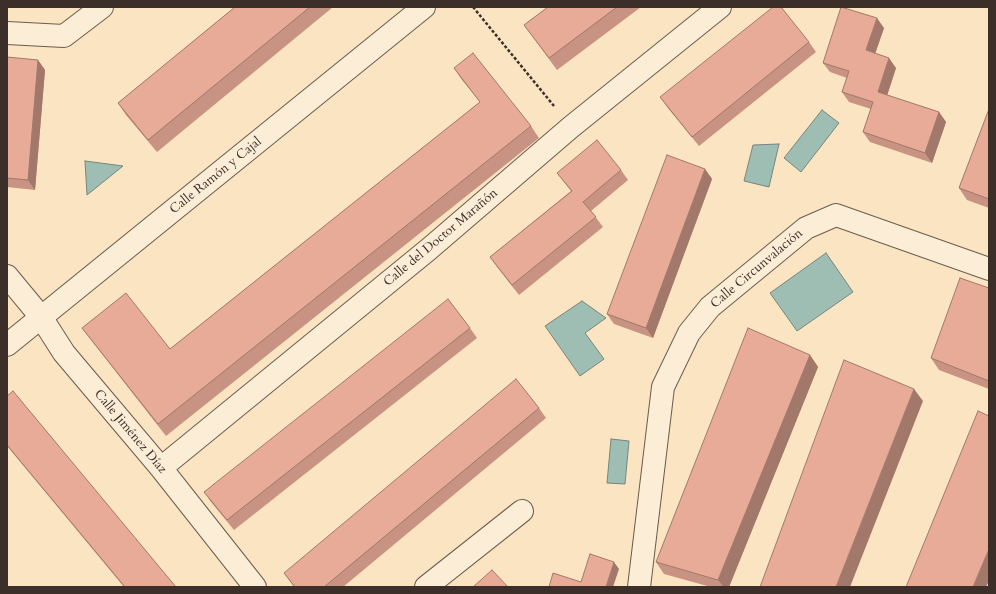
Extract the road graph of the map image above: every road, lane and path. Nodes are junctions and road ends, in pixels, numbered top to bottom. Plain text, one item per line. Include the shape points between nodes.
1 (102, 7) edge
2 (424, 7) edge
3 (473, 7) edge
4 (720, 7) edge
5 (7, 33) edge
6 (571, 127) junction
7 (989, 269) edge
8 (7, 276) edge
9 (41, 317) junction
10 (7, 345) edge
11 (161, 468) junction
12 (522, 511) dead end
13 (255, 587) edge
14 (426, 587) edge
15 (639, 587) edge

1 - 5 street via 64,36
2 - 9 street, Calle Ramón y Cajal
3 - 6 path
4 - 6 street, Calle del Doctor Marañón
6 - 11 street, Calle del Doctor Marañón via 429,249
7 - 15 street, Calle Circunvalación via 836,215 806,228 710,307 689,333 663,387
8 - 9 street, Calle Jiménez Díaz
9 - 10 street, Calle Ramón y Cajal
9 - 11 street, Calle Jiménez Díaz via 64,353
11 - 13 street, Calle Jiménez Díaz
12 - 14 street

